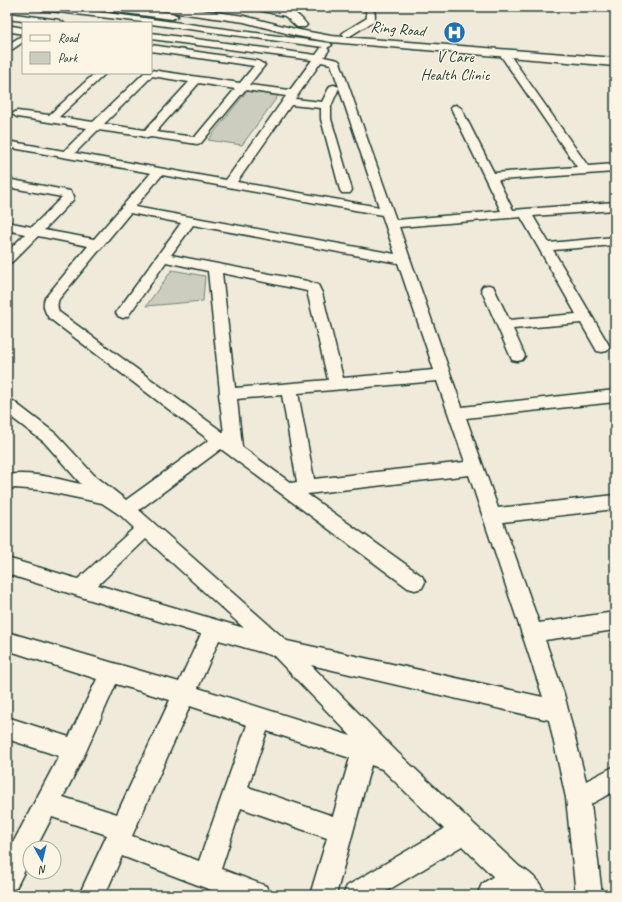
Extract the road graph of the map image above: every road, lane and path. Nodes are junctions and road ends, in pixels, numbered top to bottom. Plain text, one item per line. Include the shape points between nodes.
1 (42, 7) edge
2 (101, 7) edge
3 (157, 7) edge
4 (202, 7) edge
5 (258, 7) edge
6 (368, 7) edge
7 (72, 9) edge
8 (7, 16) edge
9 (52, 22) edge
10 (301, 25) junction
11 (7, 28) edge
12 (286, 30) junction
13 (22, 31) edge
14 (347, 34) junction
15 (152, 36) edge
16 (22, 39) edge
17 (329, 42) junction
18 (152, 48) edge
19 (255, 50) junction
20 (7, 51) edge
21 (18, 53) dead end
22 (504, 54) junction
23 (615, 56) edge
24 (318, 58) junction
25 (245, 62) junction
26 (615, 62) edge
27 (152, 73) edge
28 (100, 74) edge
29 (149, 74) edge
30 (196, 80) junction
31 (225, 84) junction
32 (243, 87) junction
33 (334, 88) dead end
34 (291, 98) junction
35 (326, 106) junction
36 (456, 108) dead end
37 (17, 114) dead end
38 (51, 119) junction
39 (97, 126) junction
40 (147, 135) junction
41 (7, 144) edge
42 (66, 155) junction
43 (615, 168) edge
44 (585, 170) junction
45 (159, 171) junction
46 (490, 177) junction
47 (7, 183) edge
48 (229, 184) junction
49 (346, 190) dead end
50 (615, 206) edge
51 (127, 208) junction
52 (525, 213) junction
53 (509, 214) junction
54 (389, 218) junction
55 (190, 220) junction
56 (7, 226) edge
57 (33, 232) junction
58 (615, 241) edge
59 (97, 244) junction
60 (545, 247) junction
61 (163, 257) junction
62 (7, 259) edge
63 (402, 260) junction
64 (215, 268) junction
65 (488, 289) dead end
66 (123, 313) dead end
67 (586, 318) junction
68 (503, 325) junction
69 (602, 347) dead end
70 (517, 356) dead end
71 (444, 376) junction
72 (337, 384) junction
73 (289, 389) junction
74 (227, 394) junction
75 (615, 396) edge
76 (7, 405) edge
77 (457, 413) junction
78 (228, 444) junction
79 (475, 468) junction
80 (7, 482) edge
81 (307, 487) junction
82 (288, 490) junction
83 (106, 496) junction
84 (615, 502) edge
85 (126, 510) junction
86 (493, 516) junction
87 (146, 528) junction
88 (7, 566) edge
89 (415, 582) dead end
90 (81, 589) junction
91 (615, 621) edge
92 (214, 629) junction
93 (533, 633) junction
94 (7, 641) edge
95 (281, 649) junction
96 (111, 673) junction
97 (184, 694) junction
98 (557, 711) junction
99 (260, 718) junction
100 (7, 728) edge
101 (75, 750) junction
102 (362, 752) junction
103 (389, 760) junction
104 (615, 778) edge
105 (234, 794) junction
106 (578, 798) junction
107 (46, 803) junction
108 (341, 831) junction
109 (464, 831) junction
110 (119, 835) junction
111 (206, 876) junction
112 (7, 879) edge
113 (513, 890) edge
114 (92, 895) edge
115 (257, 895) edge
116 (323, 895) edge
117 (356, 895) edge
118 (589, 895) edge

1 - 7 street
2 - 12 street
3 - 12 street, Ring Road via 244,19
4 - 10 street, Ring Road via 267,16
5 - 10 street via 289,12
6 - 14 street via 371,19
7 - 17 street
8 - 9 street
10 - 14 street, Ring Road
11 - 13 street
12 - 17 street, Ring Road
14 - 23 street, Ring Road
15 - 19 street
16 - 20 street
17 - 22 street, Ring Road
17 - 24 street
18 - 25 street
19 - 24 street
19 - 25 street
20 - 21 street
22 - 26 street, Ring Road
22 - 44 street
24 - 34 street
24 - 54 street via 333,60 337,64
25 - 31 street
25 - 32 street via 260,65
27 - 30 street
28 - 38 street
29 - 39 street
30 - 31 street
30 - 40 street
31 - 32 street
32 - 34 street
32 - 40 street via 200,139 191,141
33 - 35 street
34 - 35 street
34 - 48 street
35 - 49 street via 326,119
36 - 46 street
37 - 38 street
38 - 39 street
39 - 40 street
39 - 42 street
41 - 42 street
42 - 45 street
43 - 44 street
44 - 46 street
45 - 48 street
45 - 51 street
46 - 53 street
47 - 57 street via 68,196 67,200
48 - 54 street
50 - 52 street
51 - 55 street
51 - 59 street
52 - 53 street
52 - 60 street
53 - 54 street
54 - 63 street
55 - 61 street
55 - 63 street
56 - 57 street
57 - 59 street
57 - 62 street
58 - 60 street
59 - 78 street via 54,296 50,302 50,309 54,315
60 - 67 street
61 - 64 street
61 - 66 street
63 - 71 street
64 - 72 street via 313,288
64 - 74 street
65 - 68 street
67 - 68 street
67 - 69 street
68 - 70 street
71 - 72 street
71 - 77 street
72 - 73 street
73 - 74 street
73 - 81 street
74 - 78 street
75 - 77 street
76 - 83 street via 50,438
77 - 79 street
78 - 82 street
78 - 85 street
79 - 81 street
79 - 86 street
80 - 83 street via 31,481
81 - 82 street
82 - 89 street
83 - 85 street
84 - 86 street
85 - 87 street
86 - 93 street
87 - 90 street
87 - 95 street
88 - 90 street
90 - 92 street
91 - 93 street
92 - 95 street
92 - 97 street
93 - 98 street
94 - 96 street
95 - 98 street
95 - 103 street
96 - 97 street
96 - 101 street
97 - 99 street
97 - 110 street
98 - 106 street
99 - 102 street
99 - 105 street
100 - 101 street
101 - 107 street
102 - 103 street
102 - 108 street
103 - 109 street
104 - 106 street
105 - 108 street
105 - 111 street
106 - 118 street
107 - 110 street
107 - 112 street
108 - 116 street
109 - 113 street
109 - 117 street
110 - 111 street
110 - 114 street
111 - 115 street

